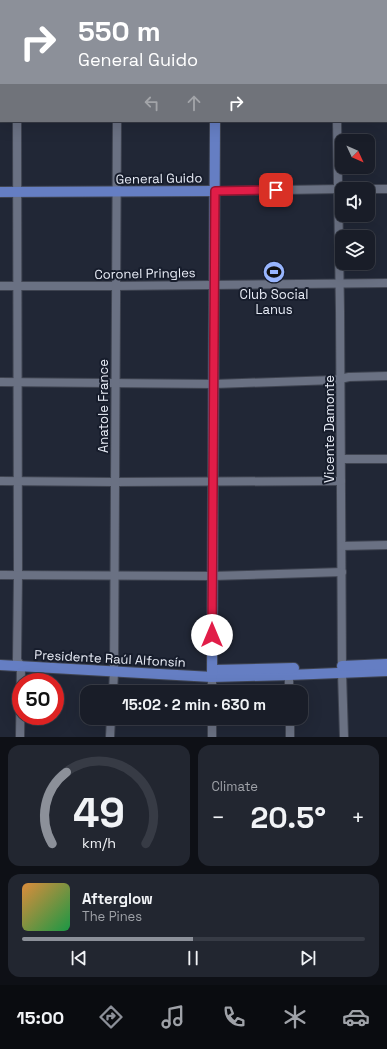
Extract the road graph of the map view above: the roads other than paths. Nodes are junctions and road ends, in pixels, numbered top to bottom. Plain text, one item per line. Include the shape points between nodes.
1 (17, 122) edge
2 (117, 122) edge
3 (215, 122) edge
4 (337, 122) edge
5 (340, 182) edge
6 (335, 189) edge
7 (375, 189) edge
8 (387, 189) edge
9 (215, 191) junction
10 (0, 192) edge
11 (17, 192) junction
12 (116, 192) junction
13 (340, 222) edge
14 (340, 282) junction
15 (387, 283) edge
16 (215, 284) junction
17 (0, 286) edge
18 (17, 286) junction
19 (116, 286) junction
20 (387, 376) edge
21 (341, 379) junction
22 (0, 382) edge
23 (17, 382) junction
24 (115, 384) junction
25 (214, 384) junction
26 (341, 459) junction
27 (387, 459) edge
28 (0, 481) edge
29 (17, 481) junction
30 (213, 481) junction
31 (341, 481) junction
32 (114, 482) junction
33 (387, 545) edge
34 (342, 546) junction
35 (342, 572) junction
36 (0, 575) edge
37 (18, 575) junction
38 (114, 575) junction
39 (212, 576) junction
40 (0, 659) edge
41 (19, 663) junction
42 (387, 664) edge
43 (0, 665) edge
44 (114, 669) junction
45 (342, 669) junction
46 (387, 671) edge
47 (289, 672) junction
48 (212, 674) junction
49 (113, 685) edge
50 (212, 685) edge
51 (289, 685) edge
52 (111, 725) edge
53 (212, 725) edge
54 (290, 725) edge
55 (20, 737) edge
56 (110, 737) edge
57 (212, 737) edge
58 (290, 737) edge
59 (344, 737) edge

1 - 11 street
2 - 12 street, Anatole France
3 - 9 main road
4 - 5 street, Vicente Damonte
6 - 9 street, General Guido
7 - 8 street
9 - 12 main road, General Guido
9 - 16 main road
10 - 11 main road, General Guido
11 - 12 main road, General Guido
11 - 18 street
12 - 19 street, Anatole France
13 - 14 street, Vicente Damonte
14 - 15 street, Coronel Pringles
14 - 16 street, Coronel Pringles
14 - 21 street, Vicente Damonte
16 - 19 street, Coronel Pringles
16 - 25 main road
17 - 18 street, Coronel Pringles
18 - 19 street, Coronel Pringles
18 - 23 street
19 - 24 street, Anatole France
20 - 21 street
21 - 25 street
21 - 26 street, Vicente Damonte
22 - 23 street
23 - 24 street
23 - 29 street
24 - 25 street
24 - 32 street, Anatole France
25 - 30 main road
26 - 27 street
26 - 31 street, Vicente Damonte
28 - 29 street
29 - 32 street
29 - 37 street
30 - 31 street
30 - 32 street
30 - 39 main road
31 - 34 street, Vicente Damonte
32 - 38 street, Anatole France
33 - 34 street
34 - 35 street, Vicente Damonte
35 - 39 street
35 - 45 street, Vicente Damonte
36 - 37 street
37 - 38 street
37 - 41 street
38 - 39 street
38 - 44 street, Anatole France
39 - 48 main road
40 - 41 main road, Presidente Raúl Alfonsín
41 - 43 main road, Presidente Raúl Alfonsín
41 - 44 main road, Presidente Raúl Alfonsín
41 - 55 street
42 - 45 main road, Presidente Raúl Alfonsín
44 - 48 main road, Presidente Raúl Alfonsín
44 - 49 street, Anatole France
45 - 46 main road, Presidente Raúl Alfonsín
45 - 47 main road, Presidente Raúl Alfonsín
45 - 59 street, Vicente Damonte
47 - 48 main road, Presidente Raúl Alfonsín
47 - 51 street
48 - 50 street
52 - 56 street
53 - 57 street
54 - 58 street

